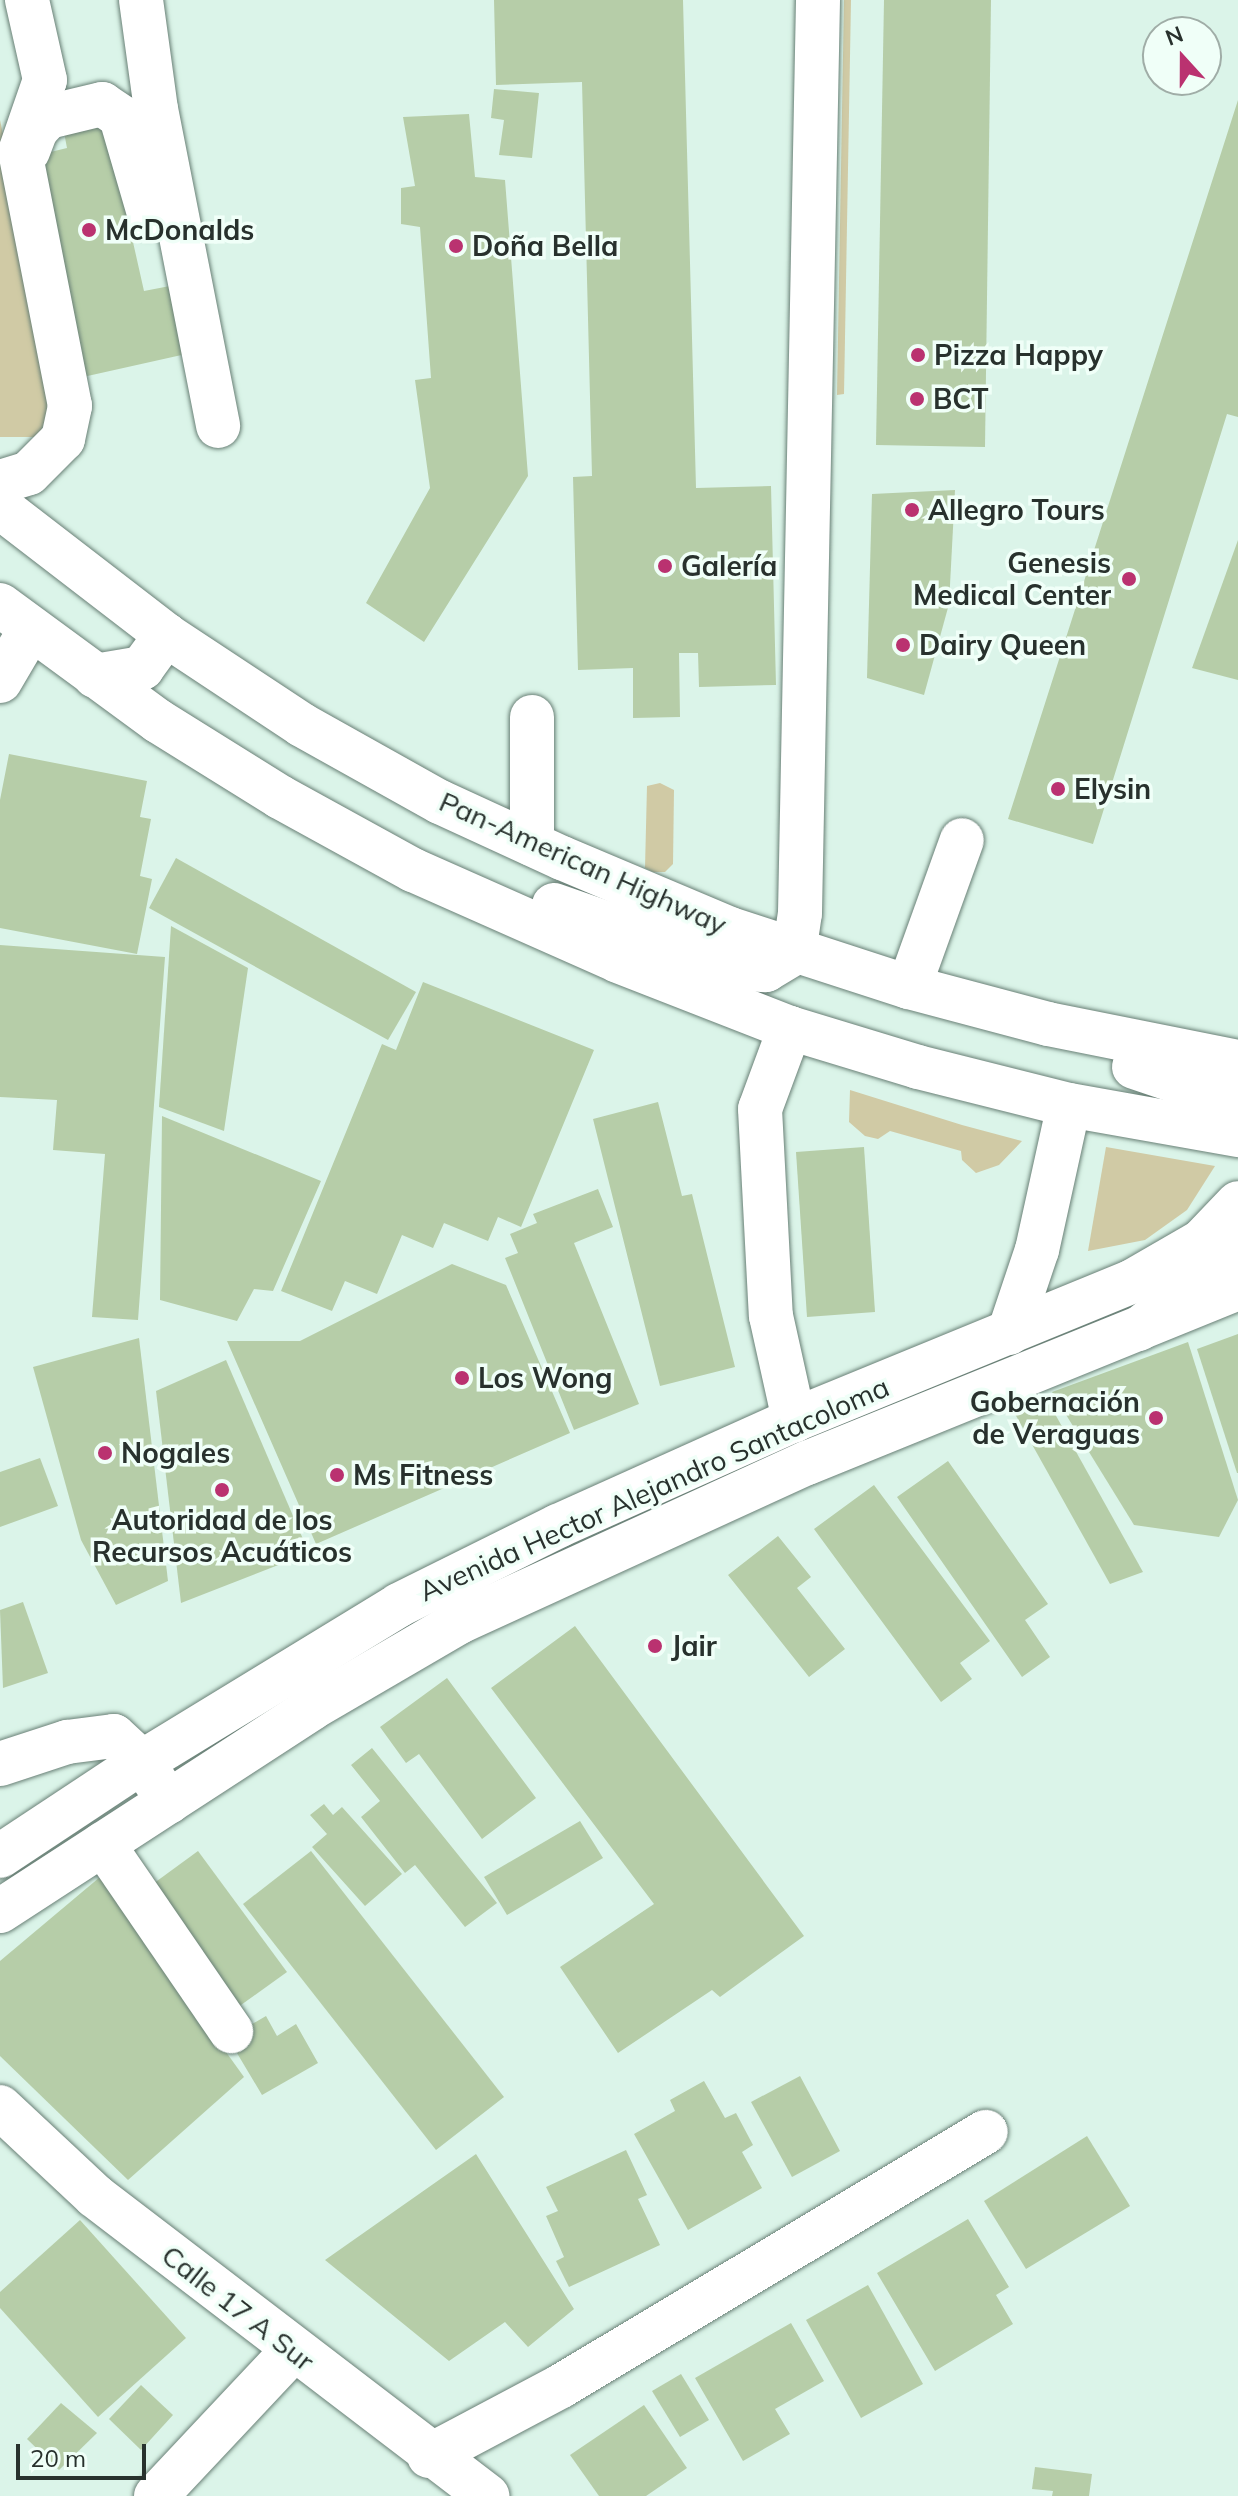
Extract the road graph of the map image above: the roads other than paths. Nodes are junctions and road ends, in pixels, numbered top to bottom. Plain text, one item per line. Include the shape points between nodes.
1 (27, 0) edge
2 (141, 0) edge
3 (818, 0) edge
4 (156, 109) junction
5 (30, 113) junction
6 (23, 166) junction
7 (188, 277) junction
8 (218, 426) dead end
9 (8, 488) edge
10 (15, 617) edge
11 (166, 635) junction
12 (95, 676) junction
13 (0, 681) edge
14 (532, 717) dead end
15 (962, 840) dead end
16 (532, 844) junction
17 (413, 870) junction
18 (794, 953) junction
19 (909, 987) junction
20 (1048, 1024) junction
21 (790, 1028) junction
22 (1238, 1062) edge
23 (1238, 1102) edge
24 (1069, 1105) junction
25 (1238, 1135) edge
26 (1238, 1203) edge
27 (1238, 1249) edge
28 (1238, 1288) edge
29 (1139, 1329) junction
30 (1009, 1333) junction
31 (794, 1420) junction
32 (142, 1762) junction
33 (0, 1764) edge
34 (169, 1802) junction
35 (103, 1844) junction
36 (0, 1856) edge
37 (0, 1911) edge
38 (231, 2031) dead end
39 (0, 2107) edge
40 (986, 2132) dead end
41 (292, 2351) junction
42 (429, 2456) junction
43 (156, 2496) edge
44 (487, 2496) edge

1 - 5 main road via 45,80
2 - 4 main road
3 - 18 main road via 800,913
4 - 5 main road via 120,78 99,75 74,78
4 - 7 main road
5 - 6 main road via 20,152
6 - 7 main road via 36,130 48,117 102,104 111,110 121,117 158,247
6 - 9 main road via 70,406 63,439
7 - 8 main road
9 - 11 main road, Pan-American Highway
10 - 12 main road
10 - 13 main road
11 - 12 main road via 142,668
11 - 16 main road, Pan-American Highway via 302,725 440,802
12 - 17 main road via 280,797
14 - 16 main road
15 - 19 main road
16 - 18 main road, Pan-American Highway
17 - 18 main road via 513,890 734,968 766,970
17 - 21 main road via 618,961
18 - 19 main road, Pan-American Highway
19 - 20 main road, Pan-American Highway
20 - 22 main road, Pan-American Highway
20 - 23 main road via 1118,1062
21 - 24 main road
21 - 31 main road via 760,1109 771,1316
24 - 25 main road
24 - 30 main road via 1037,1250
26 - 30 main road, Avenida Hector Alejandro Santacoloma via 1175,1260
27 - 29 main road
28 - 29 main road, Avenida Hector Alejandro Santacoloma
29 - 34 main road, Avenida Hector Alejandro Santacoloma via 807,1463 459,1622 312,1708
30 - 31 main road, Avenida Hector Alejandro Santacoloma
31 - 32 main road, Avenida Hector Alejandro Santacoloma via 558,1526 399,1605
32 - 33 main road via 114,1736 67,1742
32 - 34 main road
32 - 36 main road, Avenida Hector Alejandro Santacoloma
34 - 35 main road, Avenida Hector Alejandro Santacoloma
35 - 37 main road, Avenida Hector Alejandro Santacoloma
35 - 38 main road
39 - 41 main road, Calle 17 A Sur via 95,2196
40 - 42 main road via 561,2386
41 - 42 main road, Calle 17 A Sur
41 - 43 main road
42 - 44 main road, Calle 17 A Sur

